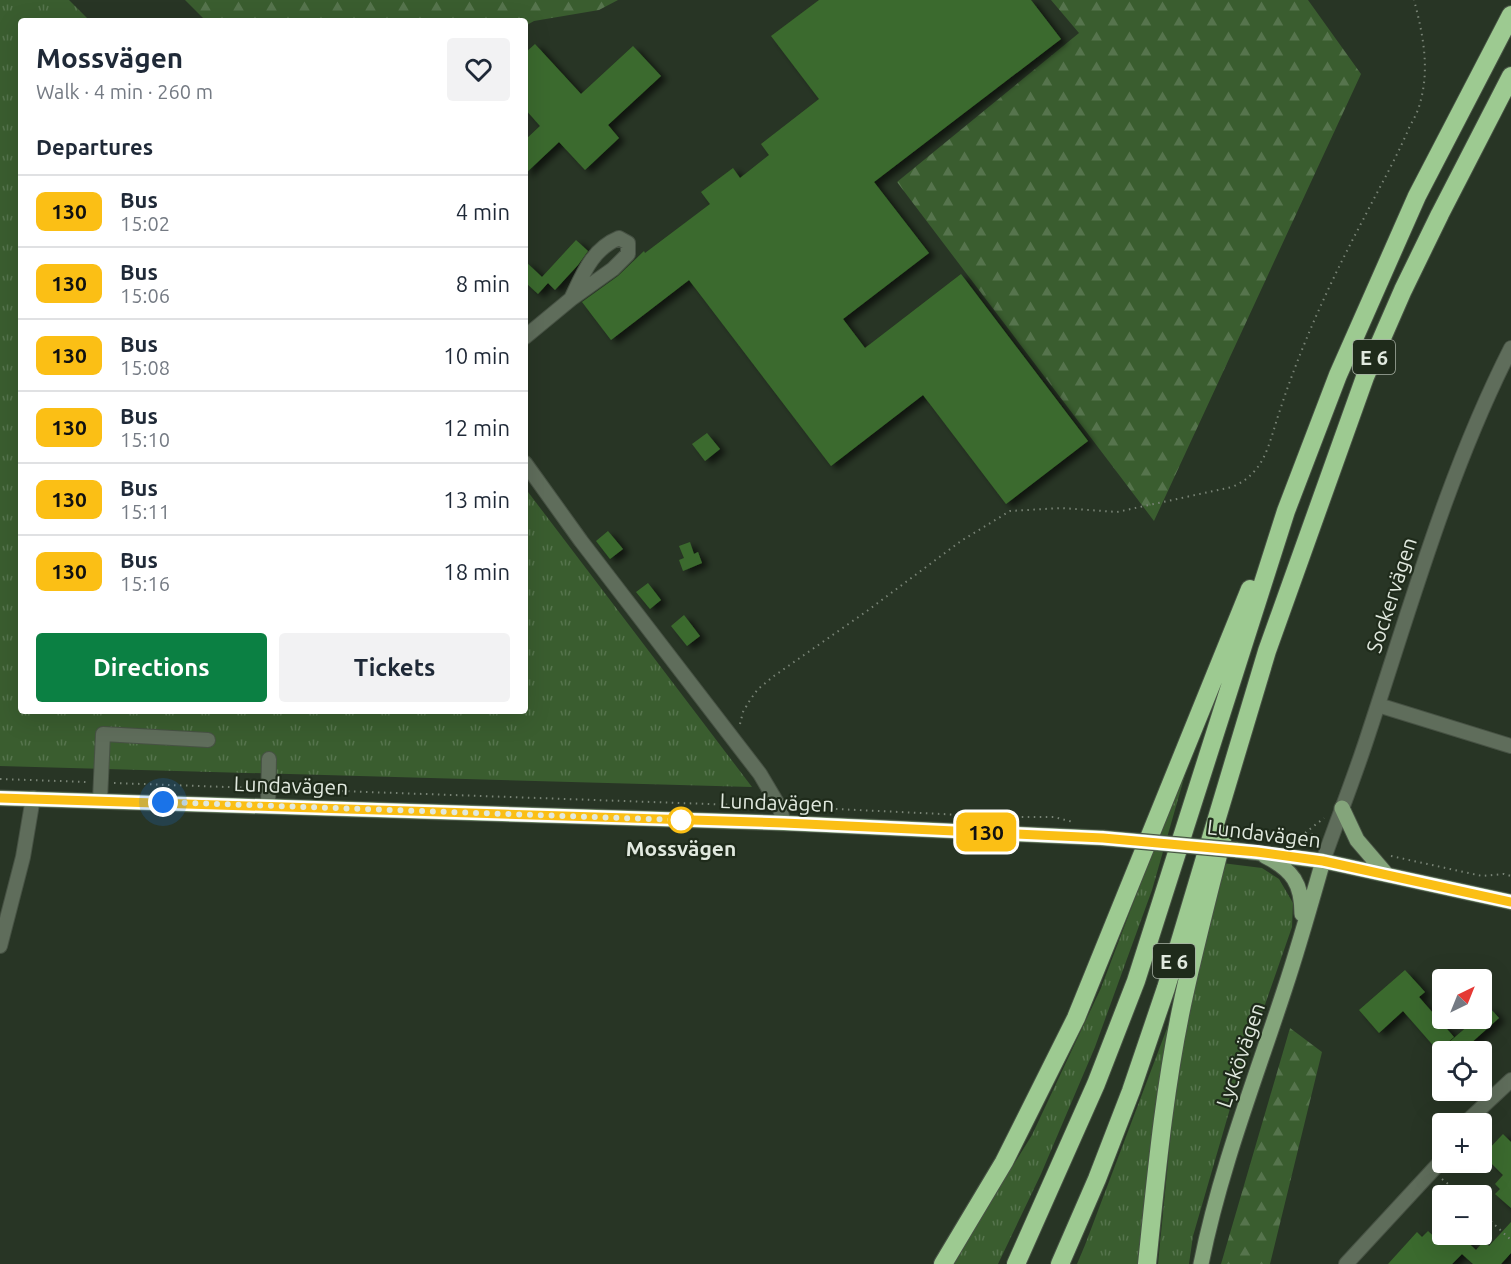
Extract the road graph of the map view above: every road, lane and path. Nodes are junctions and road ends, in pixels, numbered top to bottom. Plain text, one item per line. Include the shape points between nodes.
1 (1414, 0) edge
2 (1511, 15) edge
3 (1511, 76) edge
4 (570, 299) junction
5 (528, 334) edge
6 (1511, 348) edge
7 (528, 467) edge
8 (1286, 511) junction
9 (1267, 651) junction
10 (1378, 705) junction
11 (740, 726) dead end
12 (208, 740) dead end
13 (1511, 746) edge
14 (269, 759) dead end
15 (310, 789) dead end
16 (0, 798) edge
17 (33, 798) junction
18 (100, 800) junction
19 (268, 806) junction
20 (778, 806) junction
21 (1342, 808) junction
22 (784, 823) junction
23 (1081, 824) dead end
24 (1257, 852) junction
25 (1323, 861) junction
26 (1387, 875) junction
27 (1511, 902) edge
28 (1299, 942) junction
29 (0, 946) edge
30 (1511, 1080) edge
31 (1476, 1113) edge
32 (1432, 1171) edge
33 (1438, 1176) dead end
34 (1449, 1185) edge
35 (1492, 1222) edge
36 (1511, 1240) edge
37 (943, 1264) edge
38 (1016, 1264) edge
39 (1060, 1264) edge
40 (1147, 1264) edge
41 (1201, 1264) edge
42 (1346, 1264) edge

1 - 11 path via 1426,57 1420,103 1327,289 1294,369 1266,453 1251,476 1232,487 1117,512 1061,508 1010,511 961,541 774,676 750,700
2 - 8 highway, E 6 via 1426,177 1377,282
3 - 9 highway, E 6 via 1403,290 1365,377
4 - 4 street via 613,269 628,254 628,243 620,238 606,243 587,266
4 - 5 street
6 - 10 street, Sockervägen via 1425,557
7 - 20 street via 760,774
8 - 37 highway via 1247,594 1076,1018 1004,1162
8 - 38 highway, E 6 via 1136,981 1096,1084
9 - 39 highway, E 6 via 1166,988 1131,1091
9 - 40 highway via 1182,1005
10 - 13 street
10 - 21 street, Sockervägen
12 - 18 street via 104,734
14 - 19 street
15 - 20 path
16 - 17 main road, Lundavägen
17 - 18 main road, Lundavägen
17 - 29 street via 23,857
18 - 19 main road, Lundavägen
19 - 22 main road, Lundavägen
20 - 22 street
20 - 23 path via 1054,817
21 - 25 street, Sockervägen
21 - 26 main road via 1357,840
22 - 24 main road, Lundavägen, bridge via 1103,838
24 - 25 main road, Lundavägen
24 - 28 main road via 1284,867 1299,887
25 - 26 main road, Lundavägen
25 - 28 main road, Lyckövägen
26 - 27 main road, Lundavägen
28 - 41 main road, Lyckövägen via 1234,1137
30 - 31 street
32 - 42 street
33 - 34 path
35 - 36 path

